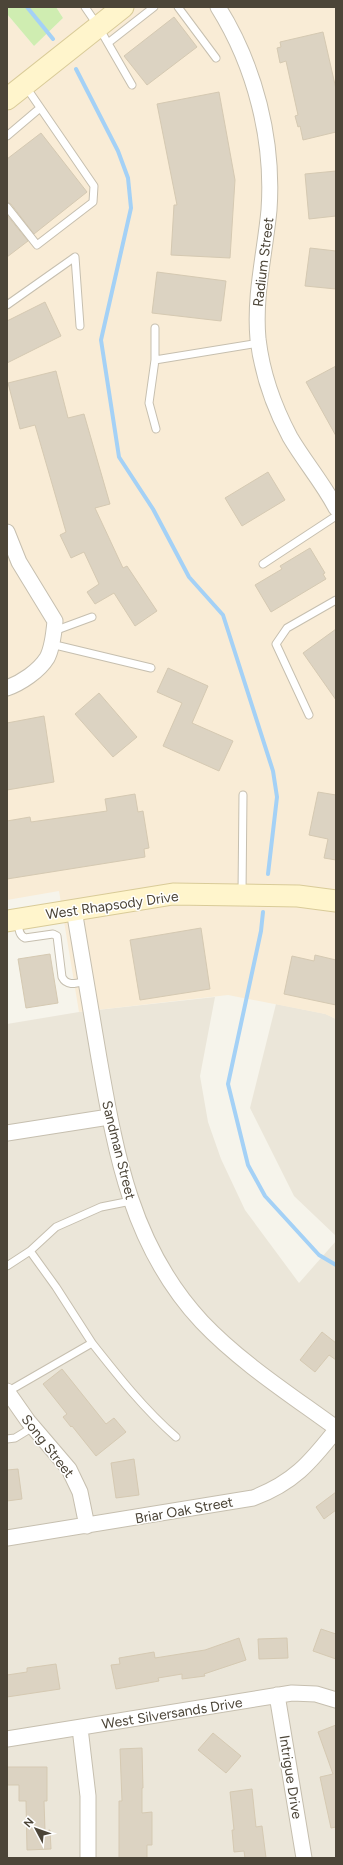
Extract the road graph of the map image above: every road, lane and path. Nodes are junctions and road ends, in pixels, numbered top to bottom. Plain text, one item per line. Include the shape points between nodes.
1 (85, 7) edge
2 (123, 7) edge
3 (154, 7) edge
4 (178, 7) edge
5 (218, 7) edge
6 (103, 35) junction
7 (216, 58) dead end
8 (24, 85) junction
9 (132, 85) dead end
10 (7, 99) edge
11 (40, 108) junction
12 (7, 136) edge
13 (7, 207) edge
14 (7, 305) edge
15 (80, 326) dead end
16 (155, 328) dead end
17 (259, 343) junction
18 (155, 360) junction
19 (156, 429) dead end
20 (336, 508) edge
21 (336, 516) edge
22 (7, 532) edge
23 (263, 564) dead end
24 (336, 600) edge
25 (92, 617) dead end
26 (51, 644) junction
27 (151, 668) dead end
28 (7, 688) edge
29 (309, 715) dead end
30 (243, 795) dead end
31 (242, 895) junction
32 (336, 902) edge
33 (74, 910) junction
34 (13, 920) edge
35 (86, 981) junction
36 (109, 1116) junction
37 (7, 1133) edge
38 (131, 1201) junction
39 (30, 1251) junction
40 (7, 1266) edge
41 (92, 1344) junction
42 (7, 1392) edge
43 (33, 1427) junction
44 (336, 1429) edge
45 (176, 1437) dead end
46 (7, 1439) edge
47 (87, 1526) junction
48 (7, 1538) edge
49 (277, 1695) junction
50 (336, 1700) edge
51 (80, 1728) junction
52 (7, 1740) edge
53 (88, 1858) edge
54 (304, 1858) edge

1 - 6 lane
2 - 6 street
3 - 6 lane
4 - 7 lane
5 - 17 street, Radium Street via 245,61 257,97 265,134 269,208 258,288
6 - 8 street
6 - 9 lane
8 - 10 street
8 - 11 lane
11 - 12 lane
11 - 13 lane via 94,186 93,202 36,245
14 - 15 lane via 75,257
16 - 18 lane
17 - 18 lane
17 - 20 street, Radium Street via 268,384 279,415
18 - 19 lane via 149,403
21 - 23 lane
22 - 26 street via 19,562 54,621
24 - 29 lane via 287,628 276,644
25 - 26 lane
26 - 27 lane
26 - 28 street via 30,676
30 - 31 lane
31 - 32 street, West Rhapsody Drive via 298,896
31 - 33 street, West Rhapsody Drive via 173,894
33 - 34 street, West Rhapsody Drive
33 - 35 street, Sandman Street
34 - 35 lane via 25,938 53,934 57,936 64,981 69,984
35 - 36 street, Sandman Street
36 - 37 street
36 - 38 street, Sandman Street via 118,1161
38 - 39 lane via 101,1207 56,1227
38 - 44 street, Sandman Street via 140,1227 157,1260 201,1321 227,1347
39 - 40 lane
39 - 41 lane
41 - 42 lane
41 - 45 lane via 126,1386
42 - 43 street, Song Street
43 - 46 lane via 15,1438
43 - 47 street, Song Street via 69,1469 80,1492
44 - 47 street, Briar Oak Street via 306,1467 269,1492 253,1498
47 - 48 street, Briar Oak Street
49 - 50 street, West Silversands Drive via 292,1692 316,1694
49 - 51 street, West Silversands Drive
49 - 54 street, Intrigue Drive
51 - 52 street, West Silversands Drive
51 - 53 street via 88,1796

